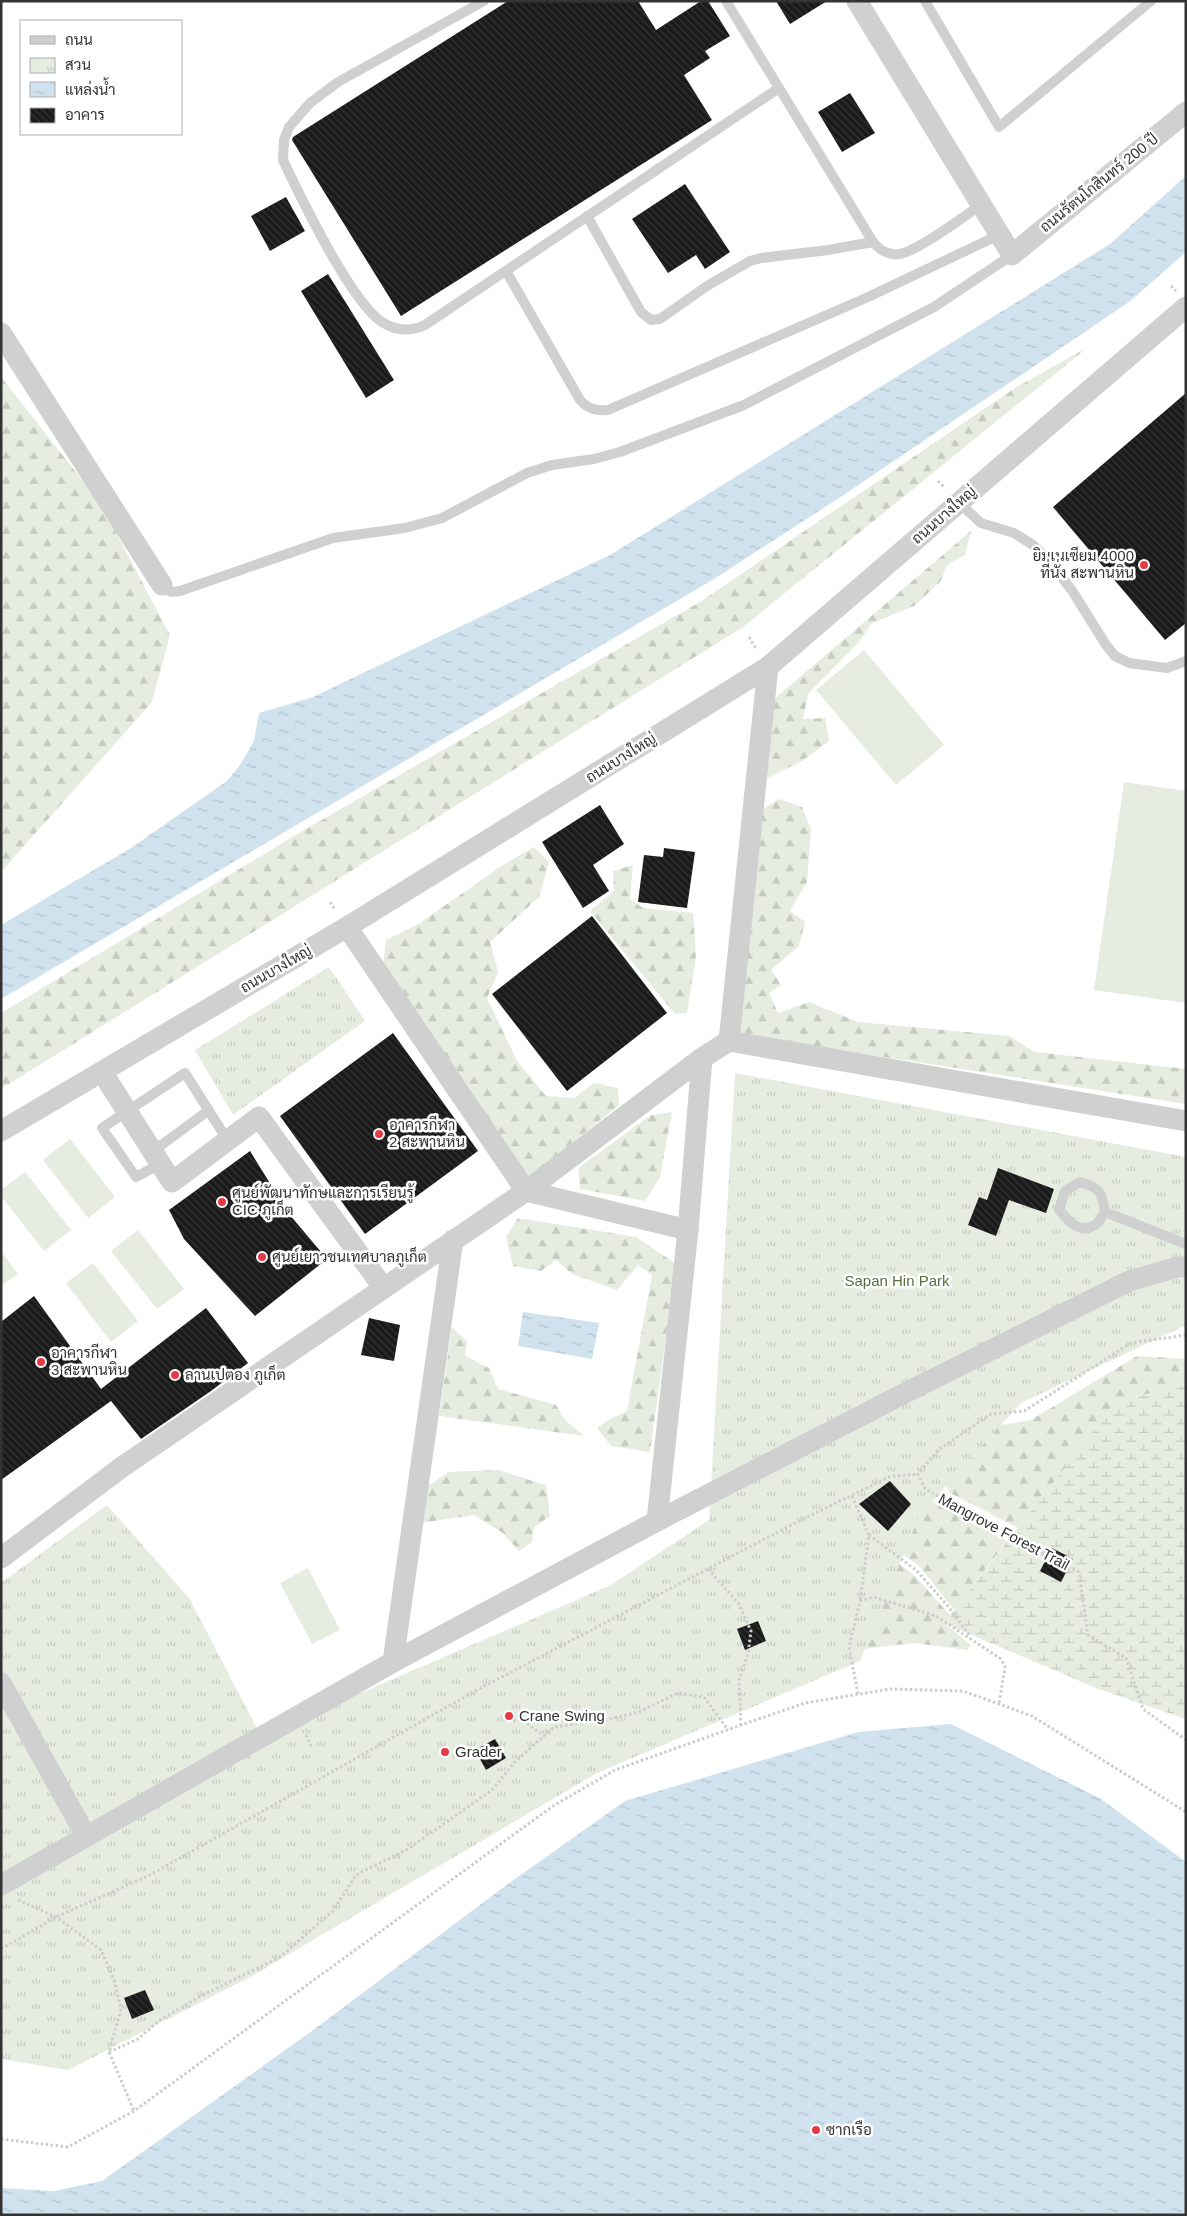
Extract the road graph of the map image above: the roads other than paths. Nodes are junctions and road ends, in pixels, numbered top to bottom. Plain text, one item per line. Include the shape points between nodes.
1 (484, 1) edge
2 (726, 1) edge
3 (857, 1) edge
4 (925, 1) edge
5 (1151, 1) edge
6 (779, 88) junction
7 (1186, 112) edge
8 (981, 205) junction
9 (587, 216) junction
10 (999, 235) junction
11 (873, 242) junction
12 (1012, 254) junction
13 (506, 271) junction
14 (1186, 307) edge
15 (1, 333) edge
16 (959, 502) junction
17 (162, 585) joint
18 (1186, 661) edge
19 (768, 667) junction
20 (347, 927) junction
21 (729, 1041) junction
22 (702, 1058) junction
23 (102, 1072) junction
24 (209, 1110) junction
25 (127, 1111) junction
26 (1186, 1121) edge
27 (1, 1131) edge
28 (228, 1141) junction
29 (156, 1158) junction
30 (526, 1191) junction
31 (1105, 1212) junction
32 (688, 1230) junction
33 (452, 1240) junction
34 (1186, 1244) edge
35 (1186, 1267) edge
36 (383, 1287) junction
37 (657, 1521) junction
38 (1, 1558) edge
39 (393, 1662) junction
40 (1, 1683) edge
41 (86, 1836) junction
42 (5, 1890) edge

1 - 13 lane via 338,82 310,103 289,127 282,151 291,178 341,270 369,310 389,326 406,331 415,329
2 - 6 lane
3 - 8 street
4 - 5 lane via 999,127
6 - 9 lane
6 - 11 lane
7 - 12 street, ถนนรัตนโกสินทร์ 200 ปี
8 - 10 street
8 - 11 lane via 901,254 880,250
9 - 11 lane via 638,307 647,318 655,320 750,261
9 - 13 lane
10 - 12 street
10 - 13 lane via 866,298 600,411 586,407 580,400
12 - 17 lane via 934,307 744,405 620,452 528,473 442,518 405,528 333,538 180,591 170,592
14 - 16 street, ถนนบางใหญ่
15 - 17 street
16 - 18 lane via 981,523 1014,533 1049,560 1115,656 1129,663 1167,668
16 - 19 street, ถนนบางใหญ่
19 - 20 street, ถนนบางใหญ่
19 - 21 street
20 - 23 street, ถนนบางใหญ่
20 - 30 street
21 - 22 street
21 - 26 street
22 - 30 street
22 - 32 street
23 - 25 street
23 - 27 street, ถนนบางใหญ่
24 - 25 lane via 185,1073
24 - 28 lane
24 - 29 lane
25 - 29 street
25 - 29 lane via 102,1128 136,1177
28 - 29 street via 172,1182
28 - 36 street via 259,1118
30 - 32 street
30 - 33 street
31 - 31 lane via 1102,1195 1094,1186 1080,1182 1065,1191 1059,1210 1071,1224 1083,1228 1095,1225
31 - 34 lane
32 - 37 street
33 - 36 street
33 - 39 street
35 - 37 street via 1130,1282
36 - 38 street via 122,1467
37 - 39 street
39 - 41 street
40 - 41 street
41 - 42 street

